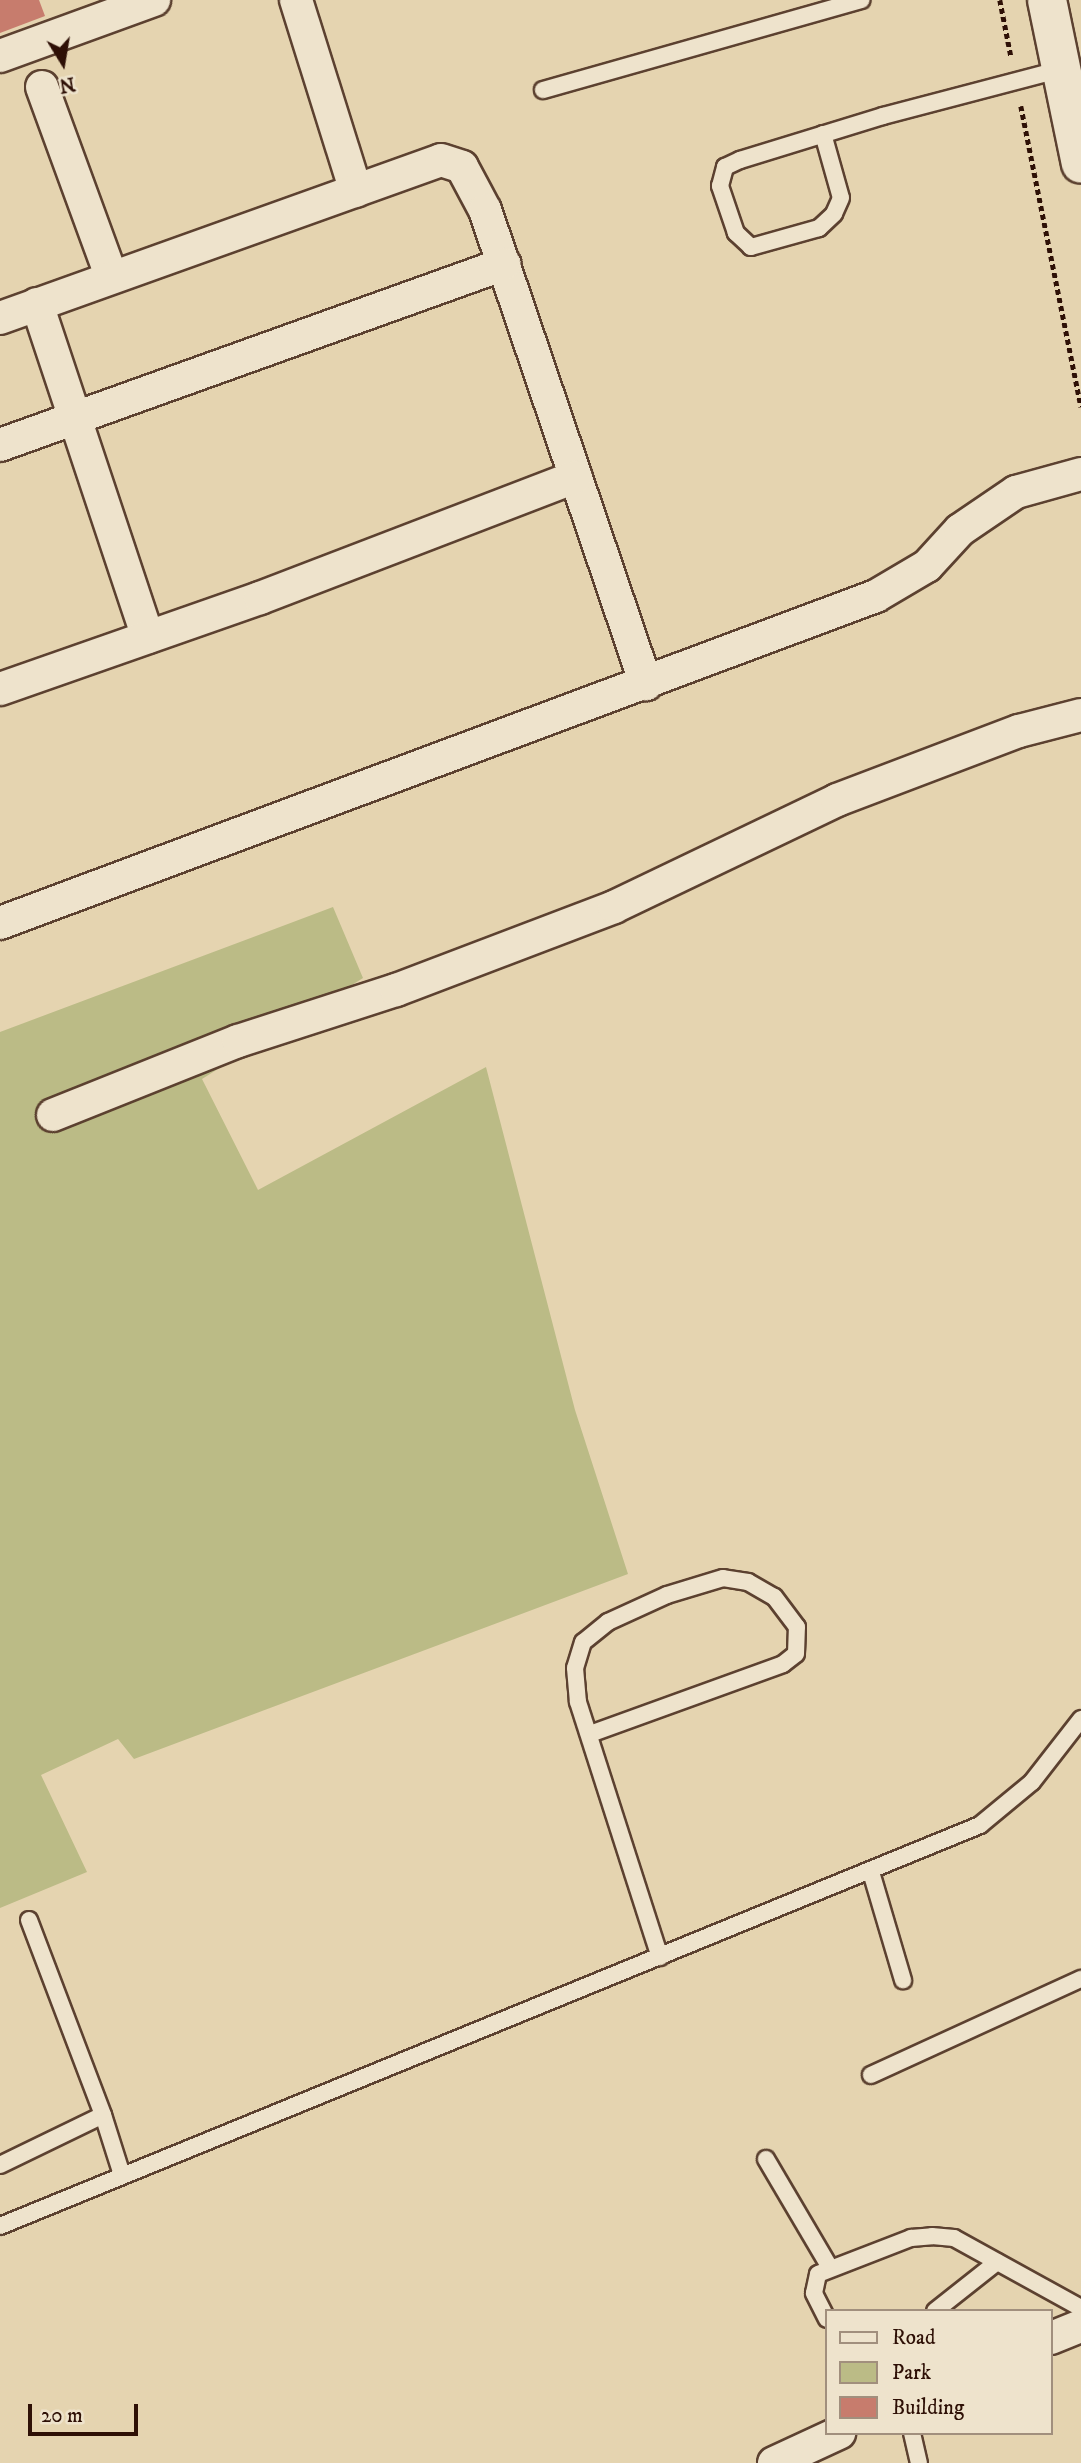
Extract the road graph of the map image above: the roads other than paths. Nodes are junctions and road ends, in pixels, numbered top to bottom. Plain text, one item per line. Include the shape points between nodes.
1 (154, 0) edge
2 (296, 0) edge
3 (862, 0) edge
4 (1046, 0) edge
5 (0, 56) edge
6 (1062, 69) junction
7 (42, 87) dead end
8 (543, 90) dead end
9 (823, 134) junction
10 (1081, 164) edge
11 (356, 191) junction
12 (504, 264) junction
13 (111, 276) junction
14 (37, 304) junction
15 (0, 317) edge
16 (79, 416) junction
17 (0, 445) edge
18 (1081, 474) edge
19 (576, 477) junction
20 (148, 637) junction
21 (646, 684) junction
22 (0, 689) edge
23 (1081, 715) edge
24 (0, 923) edge
25 (53, 1115) dead end
26 (1081, 1719) edge
27 (590, 1734) junction
28 (871, 1872) junction
29 (29, 1920) dead end
30 (660, 1957) junction
31 (1081, 1979) edge
32 (903, 1980) dead end
33 (871, 2075) dead end
34 (103, 2115) junction
35 (766, 2159) dead end
36 (0, 2165) edge
37 (122, 2175) junction
38 (0, 2226) edge
39 (997, 2262) junction
40 (829, 2266) junction
41 (1081, 2308) edge
42 (938, 2309) edge
43 (825, 2314) edge
44 (1081, 2326) edge
45 (1053, 2337) edge
46 (834, 2435) edge
47 (912, 2435) edge
48 (774, 2463) edge
49 (919, 2463) edge

1 - 5 street
2 - 11 street
3 - 8 lane
4 - 6 main road
6 - 9 lane
6 - 10 main road
7 - 13 street
9 - 9 lane via 725,167 720,186 736,233 751,247 819,228 834,214 841,198
11 - 12 street via 441,160 462,167
11 - 13 street
12 - 16 street
12 - 19 street
13 - 14 street
14 - 15 street
14 - 16 street
16 - 17 street
16 - 20 street
18 - 21 street via 1016,492 960,530 927,566 876,596
19 - 20 street
19 - 21 street
20 - 22 street
21 - 24 street
23 - 25 street via 1019,731 837,800 614,907 396,990 238,1041
26 - 28 lane via 1032,1782 980,1825
27 - 27 lane via 783,1664 796,1654 797,1627 775,1597 748,1582 723,1578 667,1595 608,1622 583,1642 575,1668 578,1702
27 - 30 lane
28 - 30 lane
28 - 32 lane
29 - 34 lane
30 - 37 lane
31 - 33 lane
34 - 36 lane
34 - 37 lane
35 - 40 lane
37 - 38 lane
39 - 40 lane via 954,2238 932,2236
39 - 41 lane
39 - 42 lane
40 - 43 lane via 814,2284
44 - 45 street
46 - 48 street
47 - 49 lane

